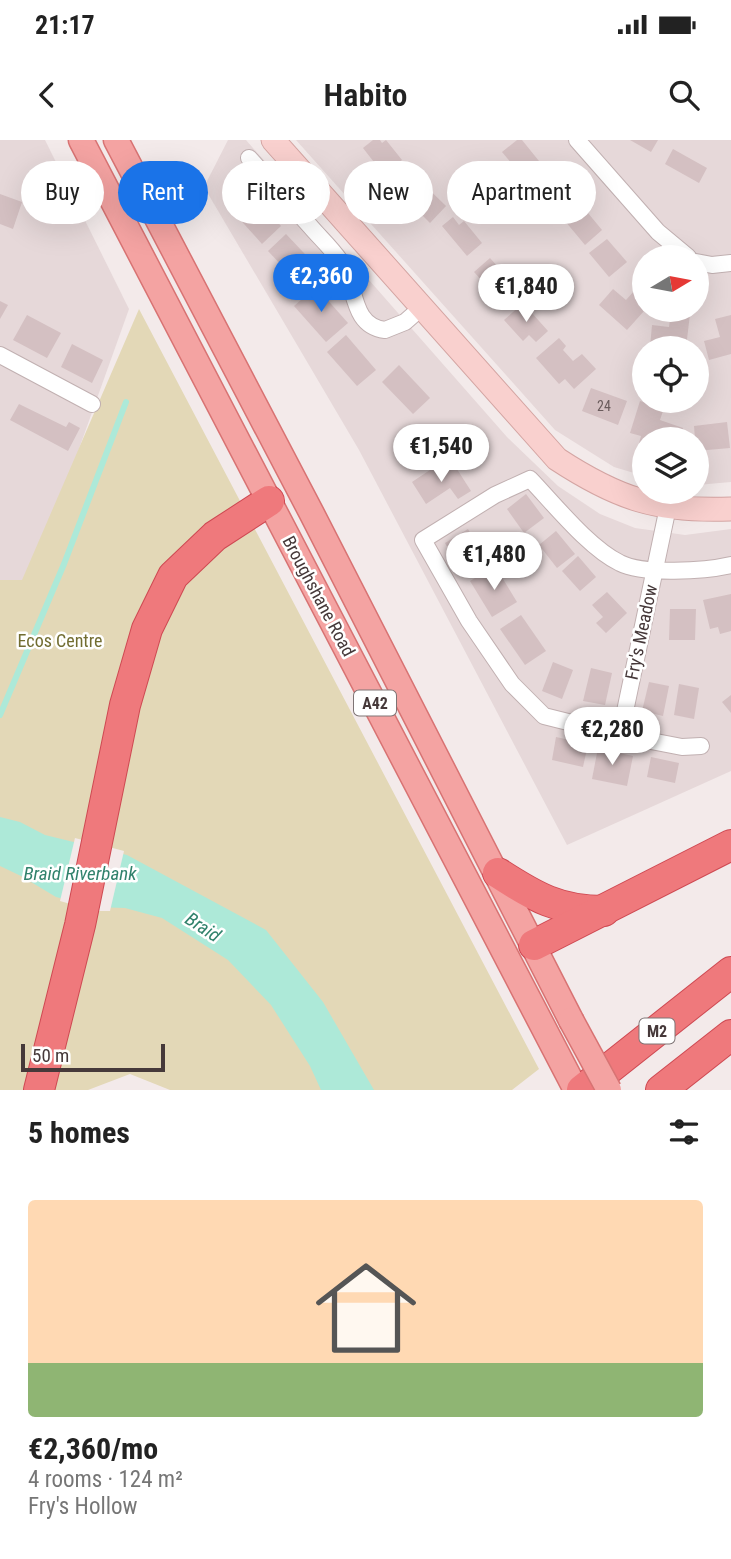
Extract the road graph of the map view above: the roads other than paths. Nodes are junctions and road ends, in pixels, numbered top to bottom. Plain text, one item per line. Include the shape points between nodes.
1 (81, 140) edge
2 (116, 140) edge
3 (273, 140) edge
4 (577, 140) edge
5 (249, 158) dead end
6 (674, 245) edge
7 (731, 263) edge
8 (709, 264) edge
9 (421, 307) junction
10 (0, 355) edge
11 (92, 404) dead end
12 (270, 500) junction
13 (668, 507) junction
14 (731, 509) edge
15 (312, 512) junction
16 (731, 565) edge
17 (654, 571) junction
18 (620, 735) junction
19 (701, 746) dead end
20 (731, 845) edge
21 (498, 873) junction
22 (605, 911) junction
23 (522, 952) junction
24 (731, 972) edge
25 (731, 1035) edge
26 (39, 1090) edge
27 (576, 1090) edge
28 (582, 1090) edge
29 (609, 1090) edge
30 (661, 1090) edge

1 - 12 main road, Broughshane Road / A42
2 - 15 main road, Broughshane Road / A42
3 - 9 street
4 - 6 street
5 - 9 street via 336,255 367,322 385,330 405,322
7 - 8 street
9 - 13 street via 557,459 621,495
10 - 11 street
12 - 15 main road via 294,501
12 - 23 main road, Broughshane Road / A42
12 - 26 highway via 215,536 173,576 147,629 125,705 80,925
13 - 14 street
13 - 17 street, Fry's Meadow
15 - 21 main road, Broughshane Road / A42
16 - 17 street, Fry's Meadow
17 - 18 street, Fry's Meadow
17 - 18 street, Fry's Meadow via 621,565 601,552 530,479 423,540 512,684 544,716
18 - 19 street, Fry's Meadow via 682,747
20 - 22 highway
21 - 22 highway via 564,908
21 - 23 main road, Broughshane Road / A42
22 - 23 highway
23 - 27 main road, Broughshane Road / A42 via 550,1040
23 - 29 main road, Broughshane Road / A42, bridge via 571,1020
24 - 28 highway, M2
25 - 30 highway

